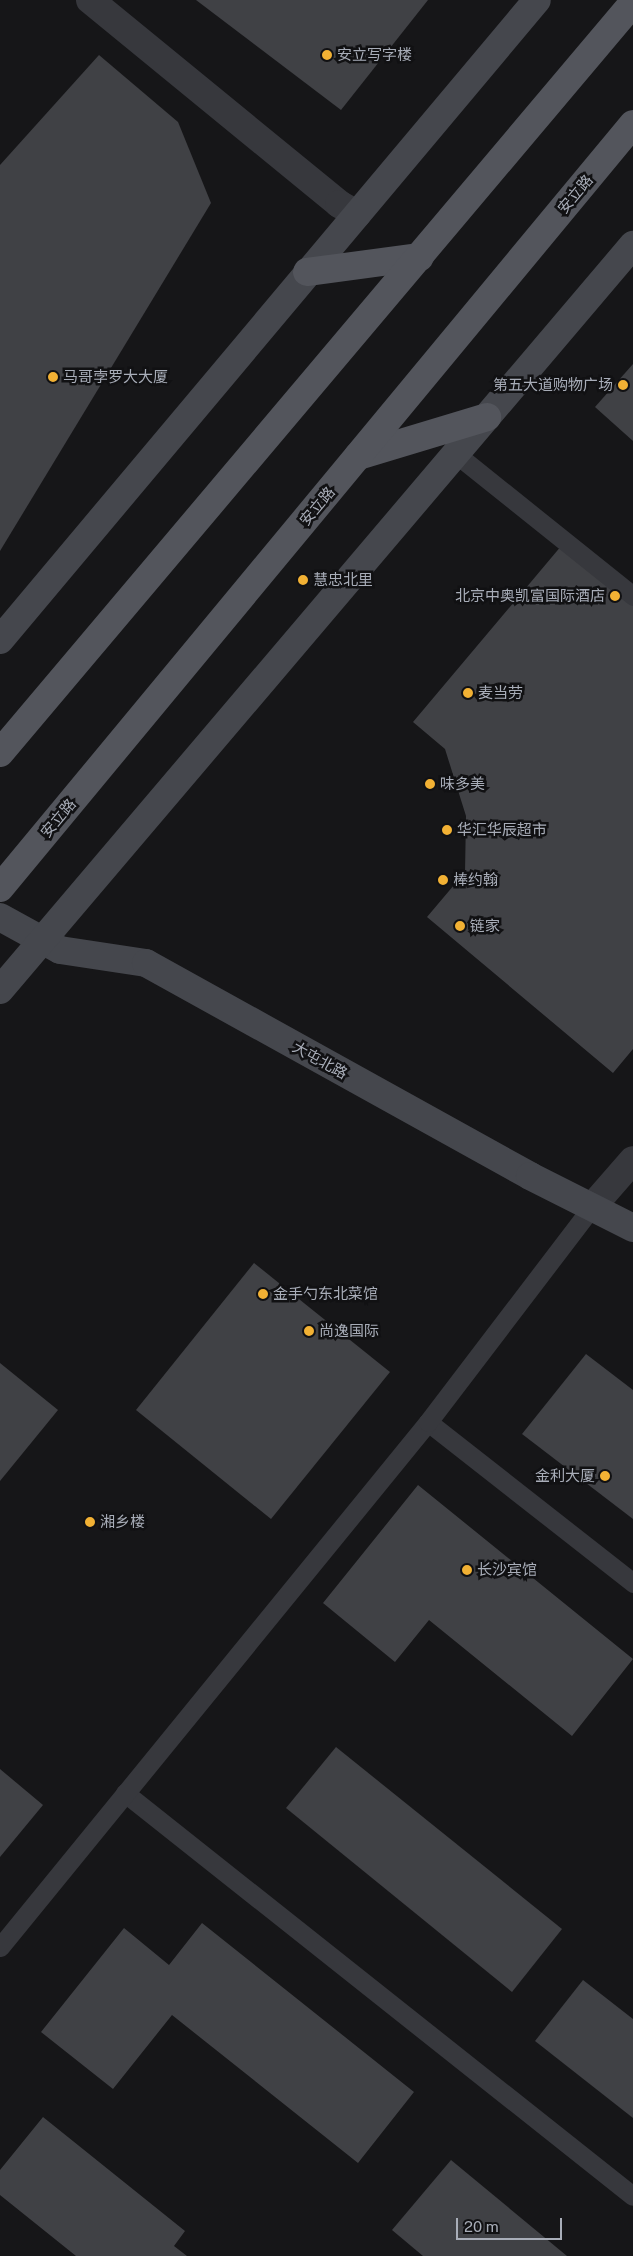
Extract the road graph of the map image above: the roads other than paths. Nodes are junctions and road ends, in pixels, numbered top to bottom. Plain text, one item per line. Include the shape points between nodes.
1 (90, 0) edge
2 (537, 0) edge
3 (633, 3) edge
4 (633, 124) edge
5 (357, 214) junction
6 (633, 245) edge
7 (420, 257) junction
8 (307, 272) junction
9 (487, 416) junction
10 (456, 454) junction
11 (358, 456) junction
12 (633, 596) edge
13 (0, 640) edge
14 (0, 753) edge
15 (0, 888) edge
16 (0, 917) edge
17 (42, 940) junction
18 (0, 990) edge
19 (633, 1160) edge
20 (592, 1207) junction
21 (633, 1228) edge
22 (428, 1422) junction
23 (633, 1583) edge
24 (125, 1793) junction
25 (0, 1947) edge
26 (633, 2196) edge

1 - 5 street via 339,204
2 - 5 street
3 - 7 main road
4 - 11 main road, 安立路
5 - 8 street
6 - 9 street
7 - 8 main road
7 - 14 main road
8 - 13 street
9 - 10 street
9 - 11 main road
10 - 12 lane
10 - 17 street
11 - 15 main road, 安立路
16 - 17 street, 大屯北路
17 - 18 street
17 - 20 street, 大屯北路 via 60,950 146,963
19 - 20 street
20 - 21 street, 大屯北路
20 - 22 lane
22 - 23 lane
22 - 24 lane
24 - 25 lane
24 - 26 lane

